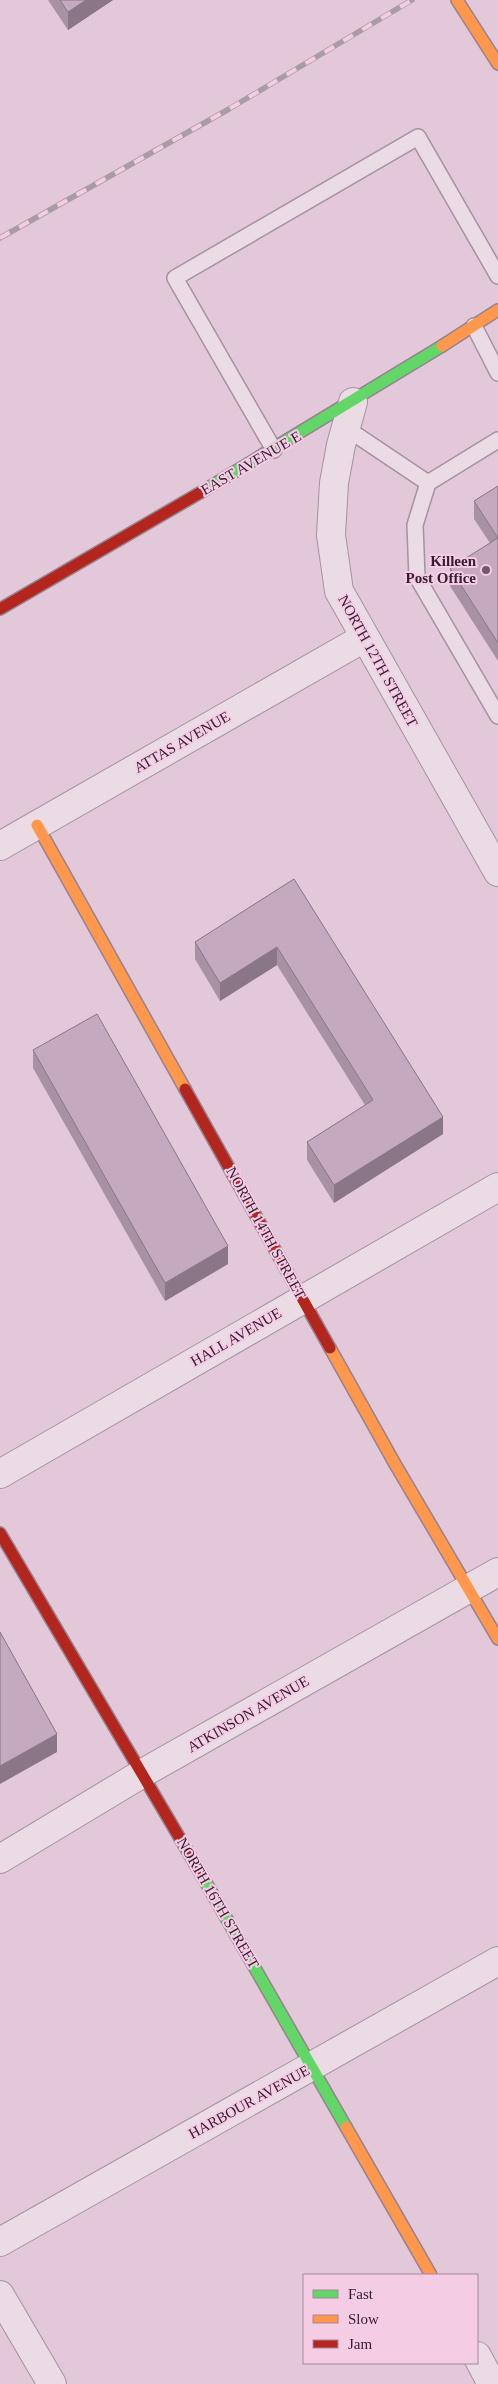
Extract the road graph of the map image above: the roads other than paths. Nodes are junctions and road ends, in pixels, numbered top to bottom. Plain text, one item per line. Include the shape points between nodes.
1 (457, 0) edge
2 (498, 64) edge
3 (498, 276) edge
4 (498, 310) edge
5 (474, 326) junction
6 (498, 373) edge
7 (353, 402) junction
8 (346, 428) junction
9 (498, 440) edge
10 (274, 450) junction
11 (428, 483) junction
12 (0, 609) edge
13 (364, 638) junction
14 (498, 716) edge
15 (37, 825) junction
16 (0, 846) edge
17 (496, 864) edge
18 (498, 1187) edge
19 (303, 1299) junction
20 (0, 1474) edge
21 (0, 1533) edge
22 (498, 1572) edge
23 (469, 1589) junction
24 (498, 1639) edge
25 (143, 1773) junction
26 (0, 1859) edge
27 (498, 1961) edge
28 (313, 2067) junction
29 (0, 2242) edge
30 (430, 2274) edge
31 (0, 2295) edge
32 (478, 2358) edge
33 (52, 2384) edge
34 (492, 2384) edge

1 - 2 street
3 - 10 lane via 418,137 175,278
4 - 5 street, EAST AVENUE E
5 - 6 lane
5 - 7 street, EAST AVENUE E
7 - 8 street, NORTH 12TH STREET
7 - 10 street, EAST AVENUE E
8 - 11 lane
8 - 13 street, NORTH 12TH STREET via 334,483 331,535 339,591
9 - 11 lane
10 - 12 street, EAST AVENUE E
11 - 14 lane via 415,525 417,577
13 - 15 street, ATTAS AVENUE
13 - 17 street, NORTH 12TH STREET
15 - 16 street, ATTAS AVENUE
15 - 19 street, NORTH 14TH STREET
18 - 19 street, HALL AVENUE
19 - 20 street, HALL AVENUE
19 - 23 street, NORTH 14TH STREET
21 - 25 street, NORTH 16TH STREET
22 - 23 street, ATKINSON AVENUE
23 - 24 street, NORTH 14TH STREET
23 - 25 street, ATKINSON AVENUE
25 - 26 street, ATKINSON AVENUE
25 - 28 street, NORTH 16TH STREET
27 - 28 street, HARBOUR AVENUE
28 - 29 street, HARBOUR AVENUE
28 - 30 street, NORTH 16TH STREET
31 - 33 street
32 - 34 street

